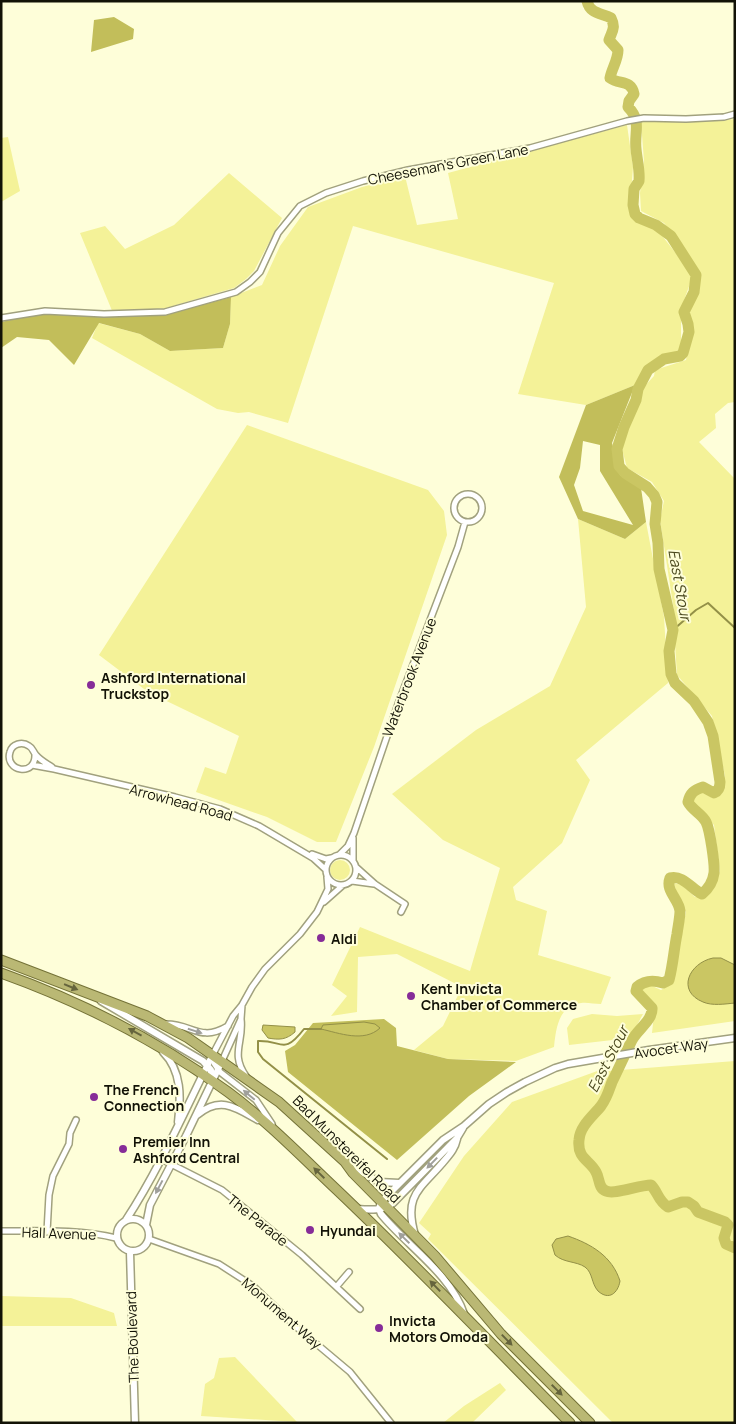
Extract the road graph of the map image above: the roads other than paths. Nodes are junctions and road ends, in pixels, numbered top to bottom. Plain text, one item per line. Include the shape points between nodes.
1 (735, 114) edge
2 (1, 318) edge
3 (465, 522) junction
4 (35, 754) junction
5 (32, 765) junction
6 (54, 769) junction
7 (354, 833) junction
8 (302, 850) junction
9 (339, 855) junction
10 (331, 858) junction
11 (353, 860) junction
12 (356, 866) junction
13 (325, 869) junction
14 (327, 877) junction
15 (352, 881) junction
16 (375, 884) junction
17 (342, 886) junction
18 (319, 908) junction
19 (401, 912) dead end
20 (1, 960) edge
21 (1, 973) edge
22 (94, 996) junction
23 (242, 1005) junction
24 (241, 1019) junction
25 (162, 1024) junction
26 (228, 1026) junction
27 (735, 1039) edge
28 (158, 1046) junction
29 (213, 1054) junction
30 (220, 1065) junction
31 (207, 1066) junction
32 (202, 1074) junction
33 (211, 1080) junction
34 (250, 1081) junction
35 (194, 1117) junction
36 (76, 1120) dead end
37 (268, 1125) junction
38 (464, 1126) junction
39 (178, 1129) junction
40 (277, 1134) junction
41 (457, 1138) junction
42 (161, 1160) junction
43 (345, 1162) junction
44 (171, 1164) junction
45 (399, 1183) junction
46 (382, 1206) junction
47 (357, 1209) junction
48 (126, 1220) junction
49 (146, 1225) junction
50 (1, 1231) edge
51 (47, 1232) junction
52 (415, 1235) junction
53 (116, 1238) junction
54 (149, 1239) junction
55 (130, 1252) junction
56 (349, 1272) dead end
57 (338, 1286) junction
58 (360, 1309) dead end
59 (465, 1317) junction
60 (135, 1423) edge
61 (391, 1423) edge
62 (570, 1423) edge
63 (590, 1423) edge

1 - 2 street, Cheeseman's Green Lane via 627,121 530,148 362,181 300,206 278,233 260,272 236,292 165,312 104,314 45,311
3 - 3 street via 454,512 455,503 460,496 469,494 480,501 482,510 478,519
3 - 7 street, Waterbrook Avenue
4 - 5 street
4 - 5 street via 31,746 23,743 15,745 10,752 10,761 15,768 24,769
4 - 6 street, Arrowhead Road
5 - 6 street, Arrowhead Road
6 - 8 street, Arrowhead Road via 220,810 259,826
7 - 9 street, Waterbrook Avenue
7 - 11 street, Waterbrook Avenue
8 - 10 street, Arrowhead Road
8 - 13 street, Arrowhead Road
9 - 10 street
9 - 11 street
10 - 13 street
11 - 12 street
12 - 15 street
12 - 16 street
13 - 14 street
14 - 17 street
14 - 18 street via 328,889
15 - 16 street
15 - 17 street
16 - 19 street via 405,904
17 - 18 street
18 - 23 street via 300,934 265,969
20 -> 22 highway, Bad Munstereifel Road
28 -> 21 highway via 91,1010
22 - 25 highway, Bad Munstereifel Road
22 - 31 street
23 - 24 street
23 - 26 street
24 - 30 street
24 - 34 street via 238,1062
25 -> 26 street via 175,1024 199,1033 218,1032
25 - 29 highway, Bad Munstereifel Road
26 - 29 street
27 - 38 street, Avocet Way via 649,1050 555,1068 489,1104
28 - 32 highway
28 - 39 street via 179,1081
29 - 30 highway, Bad Munstereifel Road
29 - 31 street
30 - 33 street
30 - 34 highway, Bad Munstereifel Road
40 -> 30 street via 256,1100
31 - 32 street
31 - 33 street via 211,1070
32 - 33 highway
32 - 39 street
33 - 35 street
33 - 37 highway
34 - 43 highway, Bad Munstereifel Road via 279,1102
35 - 37 street via 222,1104 235,1107
35 - 44 street
36 - 51 street via 69,1144 53,1176
37 - 40 highway
38 - 41 street, Avocet Way
38 - 45 street, Avocet Way via 443,1140
39 - 42 street
47 -> 40 highway
41 -> 46 street, Avocet Way via 398,1198
41 - 52 street, Avocet Way via 453,1151 413,1197 410,1216
42 - 44 street, The Parade
42 - 48 street
43 - 45 street via 379,1182
43 - 46 highway, Bad Munstereifel Road
44 -> 49 street via 150,1205
44 - 57 street, The Parade via 222,1190
45 - 46 street, Avocet Way
46 - 47 street
46 - 52 highway, Bad Munstereifel Road
59 -> 46 street via 450,1289 385,1220
59 -> 47 highway
48 - 49 street via 136,1219
48 - 53 street via 117,1230
49 - 54 street
50 - 51 street, Hall Avenue
51 - 53 street, Hall Avenue
52 -> 63 highway, Bad Munstereifel Road via 501,1334
53 - 55 street via 120,1246
54 - 55 street via 142,1250
54 - 61 street, Monument Way via 219,1264 253,1286 350,1372
55 - 60 street, The Boulevard
56 - 57 street
57 - 58 street, The Parade
59 - 62 highway

